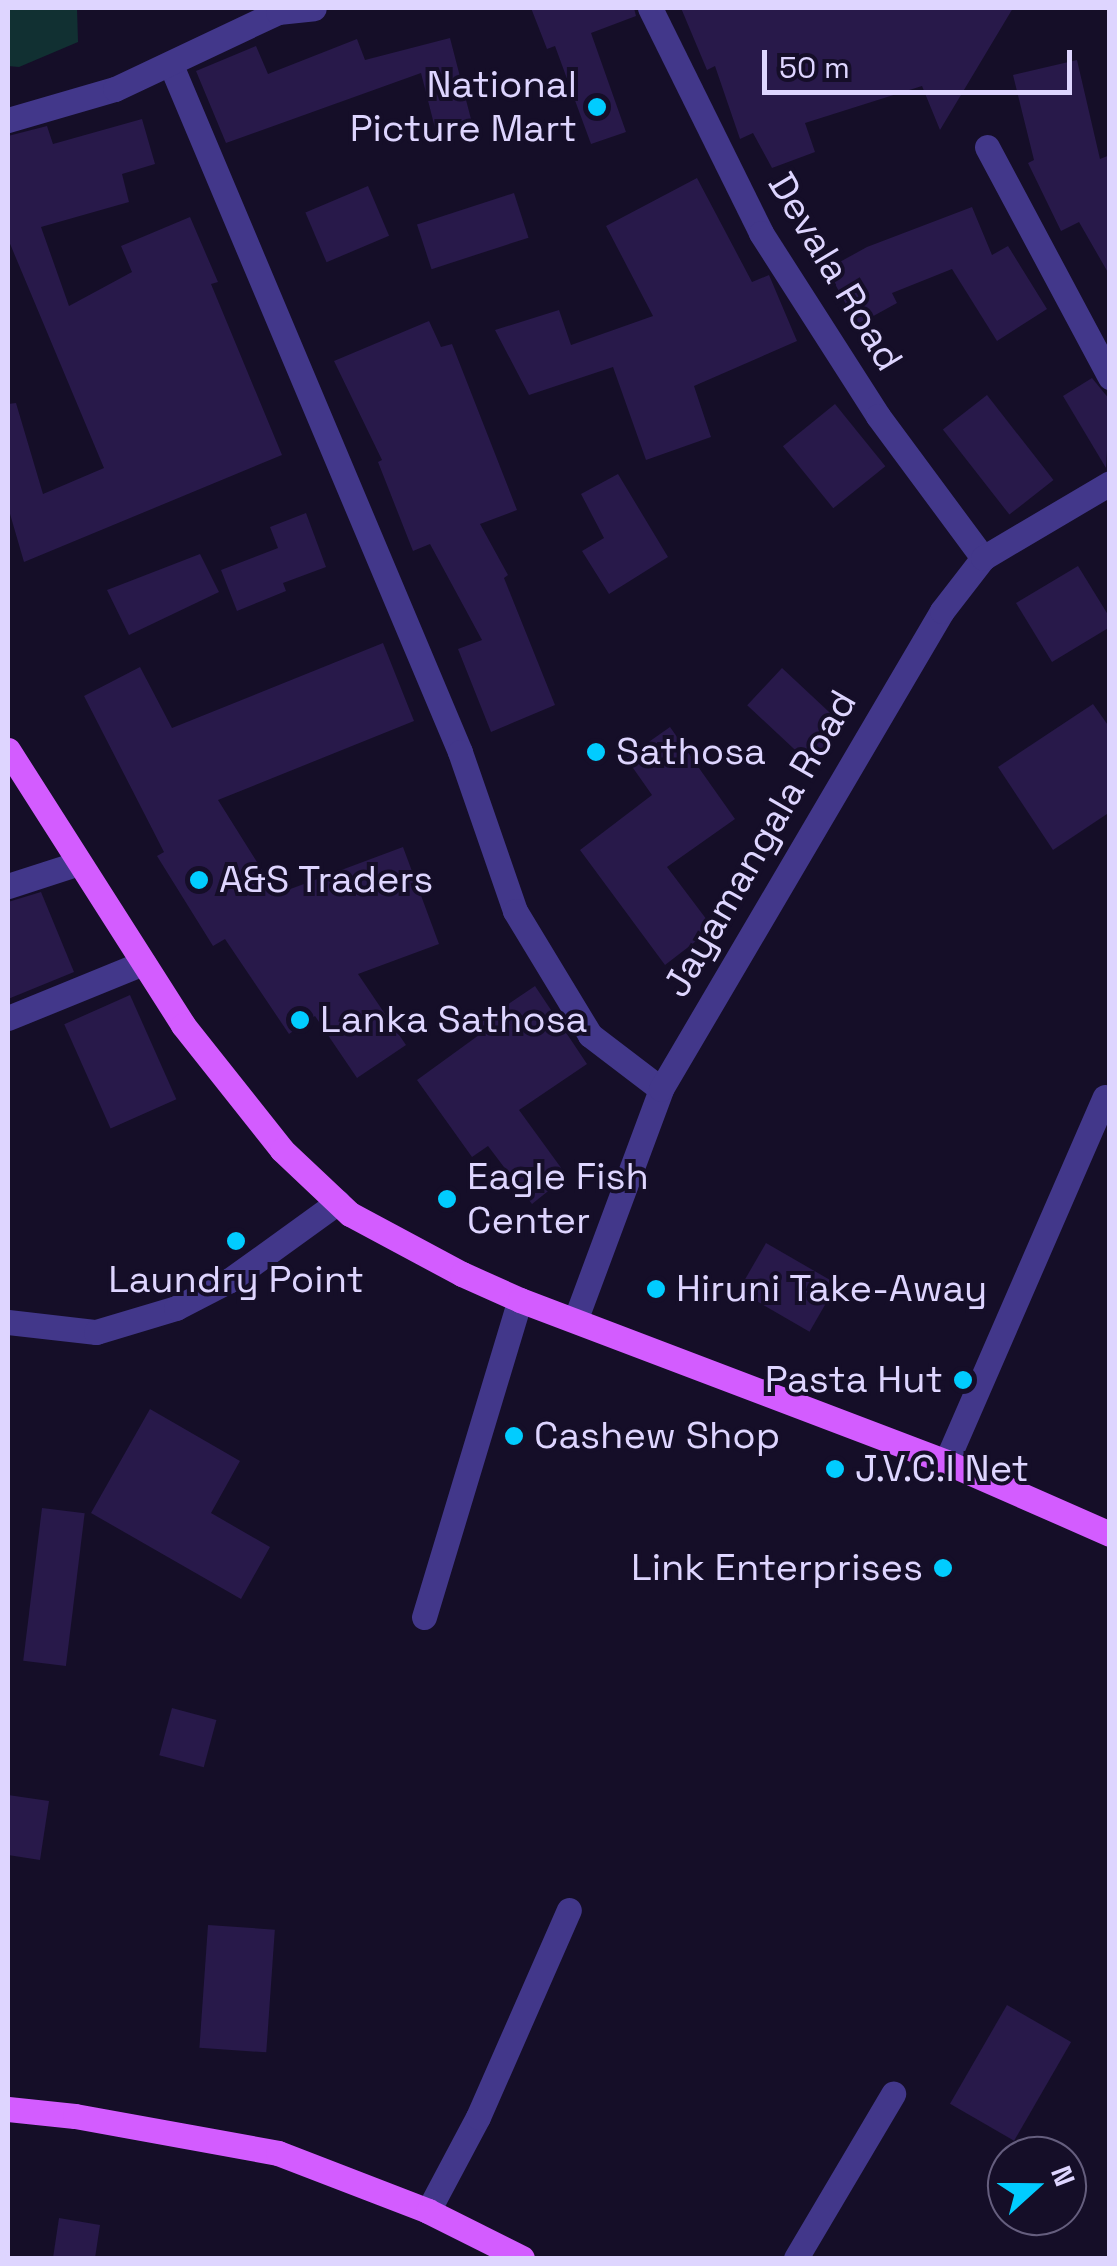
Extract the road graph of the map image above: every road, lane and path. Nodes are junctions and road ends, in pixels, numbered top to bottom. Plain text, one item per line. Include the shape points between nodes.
1 (314, 8) edge
2 (650, 8) edge
3 (171, 66) junction
4 (8, 120) edge
5 (987, 147) dead end
6 (1110, 377) edge
7 (1110, 483) edge
8 (983, 558) junction
9 (8, 750) edge
10 (76, 864) junction
11 (8, 886) edge
12 (142, 963) junction
13 (8, 1018) edge
14 (661, 1089) junction
15 (1105, 1097) dead end
16 (338, 1202) junction
17 (520, 1300) junction
18 (576, 1318) junction
19 (8, 1322) edge
20 (946, 1462) junction
21 (1108, 1530) edge
22 (424, 1617) dead end
23 (568, 1910) dead end
24 (892, 2094) dead end
25 (8, 2109) edge
26 (428, 2210) junction
27 (522, 2258) edge
28 (796, 2258) edge

1 - 3 street via 278,12
2 - 8 street, Devala Road via 761,233 878,416
3 - 4 street
3 - 14 street via 460,752 514,910 590,1035
5 - 6 street
7 - 8 street, Jayamangala Road
8 - 14 street, Jayamangala Road via 882,708
9 - 10 main road
10 - 11 street
10 - 12 main road
12 - 13 street
12 - 16 main road via 282,1150
14 - 18 street, Jayamangala Road
15 - 20 street
16 - 17 main road via 399,1242
16 - 19 street via 230,1280 176,1308 96,1332
17 - 18 main road
17 - 22 street
18 - 20 main road
20 - 21 main road
23 - 26 street via 478,2116
24 - 28 street
25 - 26 main road via 278,2153
26 - 27 main road

